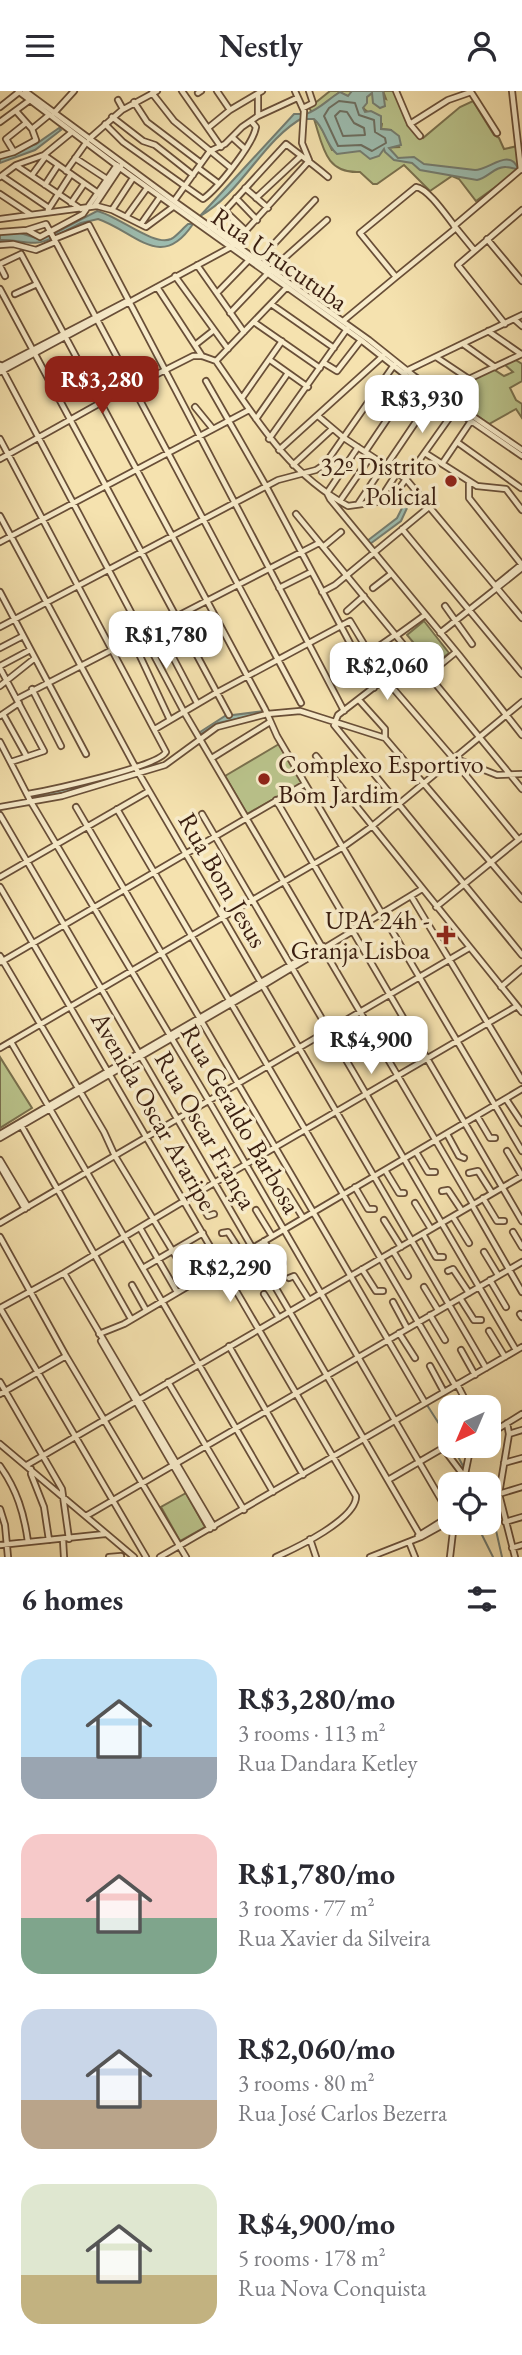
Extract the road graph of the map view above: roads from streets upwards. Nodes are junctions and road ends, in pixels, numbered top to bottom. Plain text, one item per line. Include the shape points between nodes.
1 (21, 91) edge
2 (74, 91) edge
3 (183, 91) edge
4 (217, 91) edge
5 (295, 91) edge
6 (309, 91) edge
7 (396, 91) edge
8 (512, 91) edge
9 (154, 92) edge
10 (471, 92) edge
11 (260, 93) edge
12 (457, 94) edge
13 (297, 98) junction
14 (30, 100) junction
15 (118, 100) dead end
16 (134, 102) junction
17 (0, 107) edge
18 (123, 109) junction
19 (303, 109) junction
20 (230, 110) junction
21 (522, 110) edge
22 (16, 111) junction
23 (513, 113) junction
24 (51, 114) junction
25 (258, 116) junction
26 (112, 117) junction
27 (251, 121) junction
28 (0, 123) edge
29 (26, 123) junction
30 (105, 124) junction
31 (410, 124) junction
32 (208, 128) junction
33 (32, 129) junction
34 (72, 132) junction
35 (497, 133) dead end
36 (421, 136) dead end
37 (233, 138) junction
38 (88, 141) junction
39 (221, 147) junction
40 (245, 149) junction
41 (210, 151) junction
42 (14, 152) junction
43 (45, 155) junction
44 (0, 156) edge
45 (301, 156) junction
46 (75, 158) junction
47 (309, 161) junction
48 (16, 165) junction
49 (58, 165) junction
50 (120, 165) junction
51 (200, 166) junction
52 (231, 168) junction
53 (521, 170) edge
54 (69, 173) junction
55 (32, 175) junction
56 (193, 175) junction
57 (1, 176) edge
58 (328, 177) dead end
59 (134, 178) junction
60 (109, 181) junction
61 (218, 183) junction
62 (84, 184) junction
63 (45, 185) junction
64 (184, 187) junction
65 (147, 188) junction
66 (245, 188) junction
67 (58, 193) junction
68 (0, 194) edge
69 (100, 194) junction
70 (160, 197) junction
71 (236, 198) junction
72 (256, 198) junction
73 (316, 200) dead end
74 (71, 203) junction
75 (174, 204) junction
76 (91, 207) junction
77 (49, 208) junction
78 (268, 208) junction
79 (81, 209) junction
80 (112, 210) junction
81 (150, 210) junction
82 (522, 210) edge
83 (225, 211) junction
84 (46, 214) junction
85 (30, 215) junction
86 (2, 217) edge
87 (126, 217) junction
88 (160, 217) junction
89 (257, 219) junction
90 (327, 220) dead end
91 (141, 224) junction
92 (211, 227) junction
93 (455, 227) junction
94 (27, 230) junction
95 (246, 231) junction
96 (0, 232) edge
97 (51, 233) junction
98 (487, 239) junction
99 (55, 240) junction
100 (0, 245) edge
101 (232, 246) junction
102 (28, 249) junction
103 (474, 250) junction
104 (21, 254) junction
105 (249, 260) junction
106 (258, 261) junction
107 (0, 265) edge
108 (197, 265) junction
109 (269, 272) junction
110 (5, 276) dead end
111 (175, 276) junction
112 (396, 277) junction
113 (522, 281) edge
114 (37, 284) junction
115 (157, 287) junction
116 (287, 287) junction
117 (0, 289) edge
118 (217, 293) junction
119 (15, 294) dead end
120 (303, 296) junction
121 (129, 302) junction
122 (271, 304) junction
123 (230, 313) junction
124 (522, 315) edge
125 (96, 318) junction
126 (514, 319) junction
127 (254, 322) junction
128 (341, 322) junction
129 (505, 324) junction
130 (522, 326) edge
131 (347, 329) junction
132 (214, 330) junction
133 (488, 331) junction
134 (244, 332) junction
135 (65, 335) junction
136 (361, 340) junction
137 (282, 341) junction
138 (463, 344) junction
139 (195, 345) junction
140 (334, 348) junction
141 (228, 349) junction
142 (33, 352) junction
143 (521, 354) edge
144 (202, 356) junction
145 (383, 356) junction
146 (436, 357) junction
147 (270, 360) junction
148 (216, 361) junction
149 (322, 365) junction
150 (394, 365) junction
151 (495, 367) junction
152 (1, 368) edge
153 (164, 370) junction
154 (404, 371) junction
155 (288, 373) junction
156 (469, 379) junction
157 (205, 381) dead end
158 (413, 381) junction
159 (133, 386) junction
160 (308, 387) junction
161 (436, 394) junction
162 (242, 398) junction
163 (102, 402) junction
164 (195, 407) dead end
165 (456, 408) junction
166 (249, 409) junction
167 (318, 417) junction
168 (256, 419) junction
169 (70, 420) junction
170 (230, 421) junction
171 (471, 421) junction
172 (213, 429) junction
173 (332, 429) junction
174 (199, 436) junction
175 (39, 437) junction
176 (344, 438) junction
177 (0, 439) edge
178 (269, 439) junction
179 (457, 442) junction
180 (358, 447) junction
181 (279, 450) junction
182 (365, 452) junction
183 (521, 452) edge
184 (167, 453) junction
185 (425, 453) junction
186 (8, 454) junction
187 (371, 456) junction
188 (0, 459) edge
189 (442, 464) junction
190 (293, 465) junction
191 (385, 465) junction
192 (135, 468) junction
193 (299, 473) junction
194 (397, 473) junction
195 (407, 479) junction
196 (469, 482) junction
197 (104, 485) junction
198 (266, 486) junction
199 (522, 488) edge
200 (327, 493) junction
201 (510, 493) junction
202 (73, 502) junction
203 (234, 502) junction
204 (378, 502) junction
205 (342, 503) junction
206 (357, 505) junction
207 (429, 507) junction
208 (522, 510) edge
209 (296, 514) dead end
210 (0, 516) edge
211 (346, 518) junction
212 (203, 519) junction
213 (42, 520) junction
214 (402, 529) junction
215 (341, 532) dead end
216 (10, 536) junction
217 (173, 536) junction
218 (0, 542) edge
219 (321, 545) junction
220 (141, 552) junction
221 (374, 552) junction
222 (301, 553) junction
223 (522, 565) edge
224 (108, 569) junction
225 (269, 569) junction
226 (311, 572) junction
227 (391, 574) junction
228 (346, 576) junction
229 (239, 585) junction
230 (77, 586) junction
231 (279, 588) junction
232 (373, 588) dead end
233 (495, 588) junction
234 (0, 592) edge
235 (321, 592) junction
236 (363, 596) junction
237 (207, 601) junction
238 (47, 602) junction
239 (445, 606) dead end
240 (469, 610) junction
241 (347, 611) dead end
242 (425, 614) junction
243 (176, 617) junction
244 (522, 618) edge
245 (15, 620) junction
246 (456, 620) junction
247 (340, 626) junction
248 (0, 627) edge
249 (158, 627) junction
250 (144, 633) junction
251 (440, 633) junction
252 (23, 636) junction
253 (396, 636) junction
254 (132, 639) junction
255 (309, 643) junction
256 (472, 643) dead end
257 (0, 648) edge
258 (113, 649) junction
259 (30, 650) junction
260 (457, 652) junction
261 (369, 653) junction
262 (413, 657) junction
263 (35, 659) junction
264 (279, 659) junction
265 (80, 665) junction
266 (0, 667) edge
267 (522, 674) edge
268 (428, 675) junction
269 (247, 676) junction
270 (385, 679) junction
271 (7, 681) junction
272 (48, 681) junction
273 (0, 686) edge
274 (374, 688) junction
275 (32, 689) junction
276 (216, 693) junction
277 (359, 700) junction
278 (18, 701) junction
279 (522, 702) edge
280 (197, 703) junction
281 (301, 703) dead end
282 (344, 711) junction
283 (184, 712) junction
284 (267, 714) junction
285 (1, 715) edge
286 (229, 715) dead end
287 (507, 715) junction
288 (170, 720) junction
289 (336, 720) junction
290 (270, 722) junction
291 (155, 729) junction
292 (522, 733) edge
293 (385, 735) junction
294 (479, 737) junction
295 (200, 739) junction
296 (0, 742) edge
297 (61, 746) dead end
298 (86, 754) dead end
299 (316, 756) dead end
300 (27, 757) junction
301 (212, 758) junction
302 (453, 759) junction
303 (11, 762) junction
304 (137, 770) junction
305 (522, 774) edge
306 (511, 776) junction
307 (425, 782) junction
308 (305, 783) junction
309 (522, 789) edge
310 (149, 790) junction
311 (28, 794) junction
312 (276, 800) junction
313 (32, 802) junction
314 (398, 805) junction
315 (0, 807) edge
316 (76, 807) dead end
317 (117, 809) junction
318 (202, 814) dead end
319 (0, 815) edge
320 (246, 818) junction
321 (86, 825) junction
322 (371, 827) junction
323 (215, 836) junction
324 (520, 838) edge
325 (57, 842) junction
326 (344, 847) junction
327 (185, 853) junction
328 (27, 861) junction
329 (492, 861) junction
330 (313, 864) junction
331 (155, 871) junction
332 (0, 877) edge
333 (282, 881) junction
334 (464, 884) junction
335 (0, 887) edge
336 (124, 888) junction
337 (422, 889) junction
338 (411, 895) junction
339 (522, 899) edge
340 (253, 900) junction
341 (94, 907) junction
342 (435, 907) junction
343 (382, 913) junction
344 (223, 918) junction
345 (64, 924) junction
346 (352, 930) junction
347 (193, 935) junction
348 (33, 943) junction
349 (322, 948) junction
350 (469, 948) junction
351 (162, 953) junction
352 (522, 955) edge
353 (450, 959) junction
354 (1, 960) edge
355 (291, 966) junction
356 (522, 969) edge
357 (132, 970) junction
358 (421, 977) junction
359 (261, 984) junction
360 (501, 987) junction
361 (102, 988) junction
362 (390, 995) junction
363 (230, 1001) junction
364 (71, 1006) junction
365 (517, 1006) junction
366 (522, 1012) edge
367 (360, 1013) junction
368 (200, 1019) junction
369 (488, 1024) junction
370 (40, 1025) junction
371 (330, 1031) junction
372 (170, 1036) junction
373 (459, 1041) junction
374 (10, 1042) junction
375 (0, 1048) edge
376 (300, 1048) junction
377 (140, 1053) junction
378 (428, 1059) junction
379 (269, 1066) junction
380 (109, 1072) junction
381 (398, 1077) junction
382 (522, 1080) edge
383 (239, 1084) junction
384 (522, 1089) edge
385 (79, 1090) junction
386 (367, 1095) junction
387 (506, 1099) junction
388 (209, 1101) junction
389 (495, 1105) junction
390 (49, 1108) junction
391 (337, 1112) junction
392 (477, 1116) junction
393 (178, 1118) junction
394 (465, 1123) junction
395 (522, 1123) edge
396 (20, 1124) junction
397 (306, 1130) junction
398 (447, 1134) junction
399 (0, 1136) edge
400 (145, 1138) junction
401 (495, 1138) dead end
402 (435, 1141) junction
403 (276, 1147) junction
404 (507, 1151) dead end
405 (522, 1151) edge
406 (416, 1152) junction
407 (115, 1156) junction
408 (257, 1158) junction
409 (464, 1158) dead end
410 (404, 1159) junction
411 (0, 1160) edge
412 (246, 1165) junction
413 (0, 1166) edge
414 (385, 1170) junction
415 (87, 1172) junction
416 (435, 1172) dead end
417 (469, 1173) dead end
418 (226, 1176) junction
419 (374, 1177) junction
420 (521, 1177) edge
421 (11, 1181) junction
422 (214, 1183) junction
423 (272, 1184) dead end
424 (522, 1186) edge
425 (355, 1187) junction
426 (503, 1187) junction
427 (56, 1189) junction
428 (442, 1191) dead end
429 (287, 1192) dead end
430 (404, 1193) dead end
431 (492, 1193) junction
432 (344, 1194) junction
433 (195, 1195) junction
434 (483, 1198) junction
435 (184, 1201) junction
436 (240, 1201) dead end
437 (415, 1203) dead end
438 (472, 1205) junction
439 (26, 1208) junction
440 (374, 1209) dead end
441 (256, 1210) dead end
442 (462, 1211) junction
443 (314, 1212) junction
444 (214, 1214) dead end
445 (453, 1217) junction
446 (303, 1218) junction
447 (154, 1220) junction
448 (384, 1220) dead end
449 (504, 1221) dead end
450 (522, 1221) edge
451 (0, 1223) edge
452 (442, 1223) junction
453 (140, 1228) junction
454 (431, 1229) junction
455 (284, 1230) junction
456 (513, 1232) dead end
457 (203, 1233) junction
458 (222, 1233) dead end
459 (423, 1234) junction
460 (272, 1236) junction
461 (0, 1237) edge
462 (125, 1237) junction
463 (264, 1241) junction
464 (411, 1241) junction
465 (469, 1243) dead end
466 (401, 1247) junction
467 (522, 1247) edge
468 (252, 1248) junction
469 (212, 1249) junction
470 (173, 1250) junction
471 (393, 1251) junction
472 (484, 1252) dead end
473 (242, 1254) junction
474 (94, 1255) junction
475 (443, 1257) dead end
476 (158, 1259) junction
477 (233, 1259) junction
478 (381, 1259) junction
479 (283, 1263) dead end
480 (522, 1263) edge
481 (182, 1266) junction
482 (222, 1266) junction
483 (143, 1268) junction
484 (362, 1269) junction
485 (509, 1269) junction
486 (448, 1271) dead end
487 (64, 1273) junction
488 (498, 1275) junction
489 (408, 1276) dead end
490 (289, 1277) dead end
491 (351, 1277) junction
492 (253, 1280) dead end
493 (490, 1280) junction
494 (192, 1283) junction
495 (132, 1285) dead end
496 (424, 1287) dead end
497 (479, 1287) junction
498 (31, 1291) junction
499 (383, 1291) dead end
500 (177, 1292) junction
501 (468, 1293) junction
502 (522, 1293) edge
503 (264, 1294) dead end
504 (320, 1294) junction
505 (460, 1298) junction
506 (163, 1300) junction
507 (309, 1300) junction
508 (393, 1302) dead end
509 (449, 1304) junction
510 (506, 1307) dead end
511 (0, 1308) edge
512 (146, 1310) junction
513 (438, 1310) junction
514 (290, 1312) junction
515 (430, 1315) junction
516 (279, 1318) junction
517 (131, 1319) junction
518 (481, 1320) dead end
519 (418, 1322) junction
520 (407, 1328) junction
521 (261, 1330) junction
522 (489, 1331) dead end
523 (99, 1332) junction
524 (400, 1333) junction
525 (387, 1340) junction
526 (445, 1340) dead end
527 (229, 1346) junction
528 (522, 1347) edge
529 (461, 1350) dead end
530 (516, 1350) junction
531 (66, 1356) junction
532 (505, 1357) junction
533 (357, 1358) junction
534 (415, 1358) dead end
535 (199, 1365) junction
536 (430, 1366) dead end
537 (486, 1368) junction
538 (37, 1373) junction
539 (327, 1375) junction
540 (475, 1375) junction
541 (0, 1382) edge
542 (168, 1382) junction
543 (456, 1385) junction
544 (444, 1392) junction
545 (3, 1393) edge
546 (297, 1393) junction
547 (462, 1395) edge
548 (136, 1400) junction
549 (425, 1403) junction
550 (266, 1411) junction
551 (522, 1414) edge
552 (105, 1419) junction
553 (394, 1422) junction
554 (507, 1423) junction
555 (501, 1427) edge
556 (236, 1429) junction
557 (522, 1430) edge
558 (509, 1434) junction
559 (75, 1437) junction
560 (364, 1439) junction
561 (0, 1444) edge
562 (206, 1446) junction
563 (43, 1455) junction
564 (333, 1457) junction
565 (522, 1458) edge
566 (418, 1462) junction
567 (504, 1463) junction
568 (174, 1465) junction
569 (0, 1466) edge
570 (29, 1467) junction
571 (461, 1472) edge
572 (303, 1475) junction
573 (388, 1480) junction
574 (501, 1482) edge
575 (141, 1483) junction
576 (522, 1487) edge
577 (273, 1492) junction
578 (501, 1493) edge
579 (438, 1497) edge
580 (65, 1498) junction
581 (112, 1501) junction
582 (501, 1503) edge
583 (0, 1509) edge
584 (244, 1510) junction
585 (86, 1516) junction
586 (522, 1517) edge
587 (505, 1522) junction
588 (438, 1526) edge
589 (212, 1528) junction
590 (106, 1534) junction
591 (454, 1535) edge
592 (420, 1536) junction
593 (66, 1539) junction
594 (310, 1539) junction
595 (49, 1540) junction
596 (412, 1541) junction
597 (28, 1542) junction
598 (7, 1544) junction
599 (0, 1545) edge
600 (522, 1545) edge
601 (121, 1546) junction
602 (180, 1546) junction
603 (512, 1548) junction
604 (121, 1556) edge
605 (8, 1557) edge
606 (64, 1557) edge
607 (109, 1557) edge
608 (134, 1557) edge
609 (146, 1557) edge
610 (160, 1557) edge
611 (186, 1557) edge
612 (276, 1557) edge
613 (316, 1557) edge
614 (370, 1557) edge
615 (415, 1557) edge
616 (450, 1557) edge
617 (515, 1557) edge

1 - 14 street, Rua Urucutuba
1 - 17 street
1 - 24 street, Rua Urucutuba
2 - 24 street
3 - 32 street
4 - 20 street
5 - 13 street
6 - 19 street via 313,103
7 - 31 street
8 - 23 street
9 - 16 street
9 - 41 street via 166,112
10 - 12 street
10 - 35 street
11 - 20 street
11 - 25 street
12 - 31 street
13 - 19 street
13 - 25 street
14 - 22 street
14 - 24 street, Rua Urucutuba
15 - 18 street
16 - 18 street
16 - 51 street via 147,122
18 - 26 street
19 - 47 street via 302,143
20 - 32 street
21 - 23 street
22 - 28 street
22 - 29 street
23 - 53 street
24 - 33 street
24 - 34 street, Rua Urucutuba
24 - 38 street, Rua Urucutuba
25 - 27 street
26 - 30 street
26 - 56 street
27 - 37 street
27 - 40 street via 256,132
29 - 33 street
29 - 42 street via 6,139
30 - 38 street
30 - 64 street
31 - 36 street
32 - 39 street
33 - 42 street via 37,140
34 - 38 street, Rua Urucutuba
34 - 43 street
37 - 39 street
37 - 40 street
38 - 46 street
38 - 50 street, Rua Urucutuba
39 - 41 street
40 - 52 street
41 - 51 street
41 - 52 street
42 - 44 street
43 - 48 street
43 - 49 street
43 - 55 street
45 - 47 street
45 - 66 street via 286,144
45 - 72 street
46 - 54 street
46 - 60 street
47 - 58 street
47 - 78 street
48 - 55 street
48 - 57 street
49 - 54 street
49 - 63 street
50 - 59 street, Rua Urucutuba
50 - 60 street
50 - 75 street, Rua Urucutuba
51 - 56 street
51 - 61 street
52 - 61 street
53 - 93 street
54 - 62 street
54 - 67 street
55 - 63 street
56 - 64 street
57 - 77 street
59 - 65 street, Rua Urucutuba
59 - 80 street
60 - 69 street
61 - 64 street via 205,198
62 - 69 street
62 - 74 street
63 - 67 street
64 - 75 street
65 - 70 street, Rua Urucutuba
65 - 87 street
66 - 71 street
66 - 72 street
67 - 74 street
67 - 77 street
68 - 85 street
69 - 76 street
70 - 75 street, Rua Urucutuba
70 - 81 street
71 - 83 street
71 - 89 street
72 - 78 street
73 - 106 street
74 - 79 street
75 - 88 street
75 - 92 street, Rua Urucutuba
75 - 101 street, Rua Urucutuba
76 - 79 street
76 - 80 street
76 - 97 street
77 - 84 street
78 - 89 street
79 - 84 street
80 - 87 street
81 - 88 street
81 - 91 street
82 - 98 street
83 - 92 street
83 - 95 street
84 - 85 street
85 - 86 street
87 - 91 street
88 - 91 street via 148,226
89 - 95 street
90 - 109 street
92 - 101 street, Rua Urucutuba
93 - 103 street
93 - 112 street
93 - 112 street via 418,187 360,233
94 - 96 street
94 - 97 street via 40,237
94 - 97 street via 46,224
95 - 101 street
97 - 99 street
98 - 103 street
98 - 113 street
99 - 102 street via 40,249
99 - 121 street via 89,225
99 - 125 street
100 - 102 street
101 - 105 street, Rua Urucutuba
101 - 106 street, Rua Urucutuba
101 - 108 street
102 - 104 street
103 - 129 street via 458,266
104 - 107 street
104 - 114 street
105 - 109 street, Rua Urucutuba
105 - 118 street
106 - 109 street, Rua Urucutuba
107 - 110 street
108 - 111 street
108 - 118 street
109 - 116 street, Rua Urucutuba
109 - 120 street, Rua Urucutuba
109 - 123 street
111 - 115 street
111 - 132 street
112 - 128 street
114 - 119 street
114 - 135 street
115 - 121 street
115 - 139 street
116 - 120 street, Rua Urucutuba
116 - 122 street
117 - 142 street
118 - 123 street
120 - 128 street, Rua Urucutuba
121 - 125 street
121 - 153 street
122 - 127 street
122 - 140 street
123 - 134 street
124 - 126 street
125 - 135 street
125 - 159 street
126 - 129 street
126 - 130 street
127 - 134 street
127 - 137 street
128 - 131 street, Rua Urucutuba
128 - 154 street, Rua Urucutuba
129 - 133 street
131 - 136 street, Rua Urucutuba
131 - 140 street
132 - 139 street
132 - 141 street
133 - 138 street
133 - 143 street
134 - 141 street
135 - 142 street
135 - 163 street
136 - 145 street, Rua Urucutuba
136 - 149 street via 338,371
137 - 147 street
137 - 149 street
138 - 146 street
138 - 151 street
139 - 144 street
140 - 149 street
141 - 148 street
142 - 152 street
142 - 169 street
143 - 151 street
144 - 148 street
144 - 153 street
145 - 150 street, Rua Urucutuba
145 - 167 street
146 - 154 street
146 - 156 street
147 - 155 street
147 - 162 street
148 - 162 street
149 - 160 street
150 - 154 street, Rua Urucutuba
150 - 176 street
151 - 156 street
152 - 175 street
153 - 159 street
153 - 174 street
154 - 158 street, Rua Urucutuba
154 - 161 street, Rua Urucutuba
155 - 160 street
155 - 168 street
156 - 161 street
157 - 170 street
158 - 161 street, Rua Urucutuba
158 - 182 street
159 - 163 street
159 - 184 street
160 - 178 street
161 - 165 street, Rua Urucutuba
161 - 191 street
162 - 166 street
163 - 169 street
163 - 192 street
164 - 172 street
165 - 171 street, Rua Urucutuba
165 - 183 street, Rua Urucutuba
165 - 185 street
166 - 168 street
166 - 170 street
167 - 173 street
167 - 181 street
168 - 178 street
169 - 175 street
169 - 197 street
170 - 172 street
170 - 198 street
171 - 179 street
171 - 183 street, Rua Urucutuba
172 - 174 street
173 - 176 street
173 - 190 street
174 - 184 street
174 - 203 street
175 - 186 street
175 - 202 street
176 - 180 street
176 - 193 street via 322,466
177 - 186 street
178 - 181 street
179 - 189 street
179 - 199 street
180 - 182 street
180 - 200 street
181 - 190 street
182 - 187 street
184 - 192 street
184 - 212 street
185 - 189 street
185 - 195 street
186 - 188 street
186 - 213 street
187 - 191 street
187 - 205 street
189 - 196 street
190 - 193 street
191 - 194 street
191 - 206 street
192 - 197 street
192 - 217 street
193 - 198 street
193 - 200 street
194 - 195 street
194 - 204 street
195 - 204 street via 393,499
195 - 207 street
196 - 201 street
196 - 223 street via 469,498
197 - 202 street
197 - 220 street
198 - 203 street
198 - 222 street
199 - 201 street
200 - 205 street
200 - 211 street
201 - 208 street
202 - 213 street
202 - 224 street
203 - 212 street
203 - 225 street
204 - 206 street
205 - 206 street
205 - 211 street
207 - 214 street
207 - 233 street
209 - 219 street
210 - 216 street, Rua Bom Jesus
211 - 221 street
212 - 217 street
212 - 229 street
213 - 216 street
213 - 230 street
214 - 221 street
214 - 240 street
215 - 219 street
216 - 218 street
216 - 238 street, Rua Bom Jesus
217 - 220 street
217 - 237 street
219 - 222 street
219 - 228 street
220 - 224 street
220 - 243 street
221 - 227 street
221 - 228 street
222 - 225 street
222 - 226 street
223 - 233 street
224 - 230 street
224 - 250 street
225 - 229 street
225 - 231 street
226 - 231 street
226 - 235 street
227 - 232 street
227 - 242 street
228 - 235 street
228 - 236 street
229 - 237 street
229 - 264 street
230 - 238 street
230 - 258 street
231 - 255 street
233 - 240 street
233 - 244 street
234 - 245 street
235 - 247 street
236 - 241 street
236 - 253 street
237 - 243 street
237 - 269 street
238 - 245 street
238 - 265 street, Rua Bom Jesus
239 - 246 street
240 - 246 street
240 - 267 street
242 - 251 street
242 - 253 street
243 - 249 street
243 - 276 street
245 - 248 street
245 - 252 street
246 - 251 street
246 - 256 street
247 - 255 street
247 - 261 street via 351,621
247 - 274 street
249 - 250 street
249 - 280 street
250 - 254 street
250 - 283 street
251 - 260 street
252 - 257 street
252 - 259 street
253 - 261 street
253 - 262 street
254 - 258 street
254 - 288 street
255 - 264 street
255 - 282 street
258 - 265 street
258 - 291 street
259 - 263 street
259 - 266 street
260 - 268 street
260 - 287 street
261 - 270 street
262 - 268 street
262 - 270 street
263 - 271 street
263 - 272 street
264 - 269 street
264 - 281 street
265 - 272 street
265 - 304 street, Rua Bom Jesus
266 - 271 street
268 - 294 street
269 - 276 street
269 - 284 street
270 - 274 street
270 - 302 street
271 - 273 street
271 - 278 street
272 - 275 street
272 - 298 street
274 - 277 street
275 - 278 street
275 - 297 street
276 - 280 street
276 - 286 street
277 - 282 street
277 - 293 street
278 - 285 street
278 - 300 street via 44,751
279 - 287 street
280 - 283 street
282 - 289 street
283 - 288 street
283 - 295 street
284 - 289 street via 296,711
284 - 290 street
284 - 295 street via 217,727
285 - 300 street
287 - 292 street
287 - 294 street
288 - 291 street
289 - 293 street
289 - 314 street
290 - 301 street
290 - 308 street
291 - 304 street via 166,752
293 - 307 street
294 - 302 street
294 - 306 street
295 - 301 street
295 - 304 street via 172,762
296 - 303 street, Rua Geraldo Barbosa
299 - 322 street
300 - 303 street
301 - 320 street
302 - 306 street
302 - 307 street
302 - 324 street
303 - 311 street, Rua Geraldo Barbosa
304 - 310 street, Rua Bom Jesus
304 - 311 street
304 - 313 street
305 - 306 street
306 - 309 street
307 - 314 street
307 - 329 street
308 - 312 street
308 - 326 street
310 - 317 street
310 - 327 street, Rua Bom Jesus
311 - 313 street, Rua Geraldo Barbosa
312 - 320 street
312 - 330 street
313 - 315 street
313 - 325 street, Rua Geraldo Barbosa
314 - 322 street
314 - 334 street
316 - 321 street
317 - 321 street
317 - 331 street
318 - 323 street
319 - 328 street, Rua Oscar França
320 - 323 street
320 - 333 street
321 - 325 street
321 - 336 street
322 - 326 street
322 - 337 street
323 - 327 street
323 - 340 street
324 - 329 street
325 - 328 street
325 - 341 street, Rua Geraldo Barbosa
326 - 330 street
326 - 343 street
327 - 331 street
327 - 344 street, Rua Bom Jesus
328 - 332 street
328 - 345 street, Rua Oscar França
329 - 334 street
329 - 339 street
330 - 333 street
330 - 346 street
331 - 336 street
331 - 347 street
333 - 340 street
333 - 349 street
334 - 342 street
334 - 352 street
335 - 348 street, Avenida Oscar Araripe
336 - 341 street
336 - 351 street
337 - 338 street
337 - 342 street
338 - 343 street
338 - 353 street
340 - 344 street
340 - 355 street
341 - 345 street
341 - 357 street, Rua Geraldo Barbosa
342 - 350 street
343 - 346 street
343 - 358 street
344 - 347 street
344 - 359 street, Rua Bom Jesus
345 - 348 street
345 - 361 street, Rua Oscar França
346 - 349 street
346 - 362 street
347 - 351 street
347 - 363 street
348 - 354 street
348 - 364 street, Avenida Oscar Araripe
349 - 355 street
349 - 367 street
350 - 353 street
350 - 360 street
351 - 357 street
351 - 368 street
353 - 358 street
353 - 369 street
354 - 370 street
355 - 359 street
355 - 371 street
356 - 360 street
357 - 361 street
357 - 372 street, Rua Geraldo Barbosa
358 - 362 street
358 - 373 street
359 - 363 street
359 - 376 street, Rua Bom Jesus
360 - 365 street
361 - 364 street
361 - 377 street, Rua Oscar França
362 - 367 street
362 - 378 street
363 - 368 street
363 - 379 street
364 - 370 street
364 - 380 street, Avenida Oscar Araripe
365 - 366 street
365 - 369 street
367 - 371 street
367 - 381 street
368 - 372 street
368 - 383 street
369 - 373 street
369 - 382 street
370 - 374 street
370 - 385 street
371 - 376 street
371 - 386 street
372 - 377 street
372 - 388 street, Rua Geraldo Barbosa
373 - 378 street
373 - 389 street
374 - 375 street
374 - 390 street
376 - 379 street
376 - 391 street, Rua Bom Jesus
377 - 380 street
377 - 393 street, Rua Oscar França
378 - 381 street
378 - 394 street
379 - 383 street
379 - 397 street
380 - 385 street
380 - 400 street, Avenida Oscar Araripe
381 - 386 street
381 - 402 street
383 - 388 street
383 - 403 street
384 - 387 street
385 - 390 street
385 - 407 street
386 - 391 street
386 - 410 street
387 - 389 street
387 - 395 street
388 - 393 street
388 - 412 street, Rua Geraldo Barbosa
389 - 392 street
389 - 405 street
390 - 396 street
390 - 415 street
391 - 397 street
391 - 419 street, Rua Bom Jesus
392 - 394 street
392 - 401 street via 490,1138
393 - 400 street
393 - 422 street, Rua Oscar França
394 - 398 street
394 - 426 street
396 - 399 street
396 - 427 street
397 - 403 street
397 - 432 street
398 - 402 street
398 - 409 street
400 - 407 street
400 - 435 street, Avenida Oscar Araripe
402 - 406 street
402 - 438 street
403 - 408 street
403 - 443 street
404 - 420 street
406 - 410 street
406 - 416 street via 428,1172
407 - 415 street
407 - 447 street
408 - 412 street
408 - 423 street
410 - 414 street
410 - 452 street
411 - 421 street
412 - 418 street
412 - 455 street, Rua Geraldo Barbosa
413 - 421 street
414 - 419 street
414 - 430 street via 399,1193
415 - 427 street
415 - 462 street
417 - 431 street via 476,1170
418 - 422 street
418 - 436 street
419 - 425 street
419 - 464 street, Rua Bom Jesus
420 - 424 street
420 - 426 street
421 - 439 street
422 - 433 street
422 - 468 street, Rua Oscar França
425 - 432 street
425 - 440 street via 368,1209
426 - 431 street
426 - 450 street
427 - 439 street
427 - 474 street
428 - 442 street via 448,1190
429 - 446 street
431 - 434 street
432 - 443 street
432 - 478 street
433 - 435 street
433 - 444 street via 208,1216
434 - 438 street
434 - 449 street via 497,1221
435 - 447 street
435 - 457 street, Avenida Oscar Araripe
437 - 454 street
438 - 442 street
438 - 485 street
439 - 451 street
441 - 460 street
442 - 445 street
443 - 446 street
443 - 491 street
445 - 452 street
445 - 465 street
446 - 455 street
447 - 453 street
447 - 470 street
448 - 466 street
452 - 454 street
452 - 497 street
453 - 462 street
453 - 476 street
454 - 459 street
455 - 460 street
455 - 504 street, Rua Geraldo Barbosa
456 - 467 street
457 - 469 street, Avenida Oscar Araripe
457 - 470 street
458 - 473 street via 228,1232
459 - 464 street
459 - 475 street via 434,1254
460 - 463 street
461 - 498 street
462 - 474 street
462 - 483 street
463 - 468 street
463 - 479 street via 277,1263
464 - 466 street
464 - 509 street, Rua Bom Jesus
466 - 471 street
468 - 473 street
468 - 514 street, Rua Oscar França
469 - 481 street
469 - 482 street, Avenida Oscar Araripe
470 - 476 street
470 - 481 street
471 - 478 street
471 - 489 street
472 - 488 street
473 - 477 street
474 - 487 street
474 - 517 street
476 - 483 street
476 - 500 street
477 - 482 street
477 - 492 street via 246,1280
478 - 484 street
478 - 519 street
480 - 485 street
481 - 494 street
482 - 494 street
482 - 521 street, Avenida Oscar Araripe
483 - 506 street
484 - 491 street
484 - 499 street via 376,1291
485 - 488 street
485 - 502 street
486 - 501 street via 453,1269
487 - 498 street
487 - 523 street
488 - 493 street
490 - 507 street via 295,1276
491 - 504 street
491 - 525 street
493 - 497 street
493 - 510 street
494 - 500 street
495 - 512 street
496 - 513 street
497 - 501 street
497 - 530 street
498 - 511 street
498 - 531 street
500 - 506 street
501 - 505 street
503 - 516 street
504 - 507 street
504 - 533 street, Rua Geraldo Barbosa
505 - 509 street
505 - 518 street via 474,1320
506 - 512 street
506 - 535 street
507 - 514 street
508 - 520 street
509 - 513 street
509 - 537 street, Rua Bom Jesus
511 - 538 street
512 - 517 street
513 - 515 street
514 - 516 street
514 - 539 street, Rua Oscar França
515 - 519 street
515 - 526 street
516 - 521 street
517 - 523 street
519 - 520 street
519 - 543 street
520 - 524 street
521 - 527 street
521 - 546 street, Avenida Oscar Araripe
522 - 532 street
523 - 548 street
524 - 525 street
524 - 534 street
525 - 533 street
525 - 549 street
527 - 535 street
527 - 550 street
528 - 530 street
529 - 540 street
530 - 532 street
531 - 538 street
531 - 552 street
532 - 537 street
533 - 539 street
533 - 553 street, Rua Geraldo Barbosa
535 - 542 street
535 - 556 street
536 - 544 street
537 - 540 street
538 - 545 street
538 - 559 street
539 - 546 street
539 - 560 street, Rua Oscar França
540 - 543 street
541 - 545 street
542 - 548 street
542 - 562 street
543 - 544 street
543 - 547 street
544 - 549 street
545 - 563 street
546 - 550 street
546 - 564 street, Avenida Oscar Araripe
548 - 552 street
548 - 568 street
549 - 553 street
550 - 556 street
550 - 572 street
551 - 554 street
552 - 559 street
552 - 575 street
553 - 560 street
553 - 566 street, Rua Geraldo Barbosa
554 - 555 street
554 - 558 street
556 - 562 street
556 - 577 street
557 - 558 street
558 - 567 street
559 - 563 street
559 - 581 street
560 - 564 street
560 - 573 street, Rua Oscar França
561 - 570 street
562 - 568 street
562 - 584 street
563 - 570 street
563 - 580 street
564 - 572 street
564 - 594 street, Avenida Oscar Araripe via 357,1500 348,1515
565 - 567 street
566 - 571 street via 441,1448
566 - 573 street
566 - 579 street, Rua Geraldo Barbosa
567 - 574 street
568 - 575 street
568 - 589 street
569 - 597 street via 16,1493
570 - 580 street
570 - 595 street via 44,1507
572 - 577 street
573 - 592 street, Rua Oscar França
575 - 581 street
575 - 602 street
576 - 578 street
577 - 584 street
580 - 585 street
580 - 593 street
581 - 585 street
581 - 609 street
582 - 587 street
583 - 598 street
584 - 589 street
585 - 590 street
586 - 587 street
587 - 603 street
588 - 592 street
589 - 602 street
590 - 593 street
590 - 601 street
591 - 616 street
592 - 596 street
593 - 595 street
593 - 606 street
594 - 612 street
594 - 613 street
595 - 597 street
596 - 614 street
596 - 615 street
597 - 598 street
598 - 599 street
598 - 605 street
600 - 603 street
601 - 604 street
601 - 608 street
602 - 610 street
602 - 611 street
603 - 617 street
604 - 607 street

